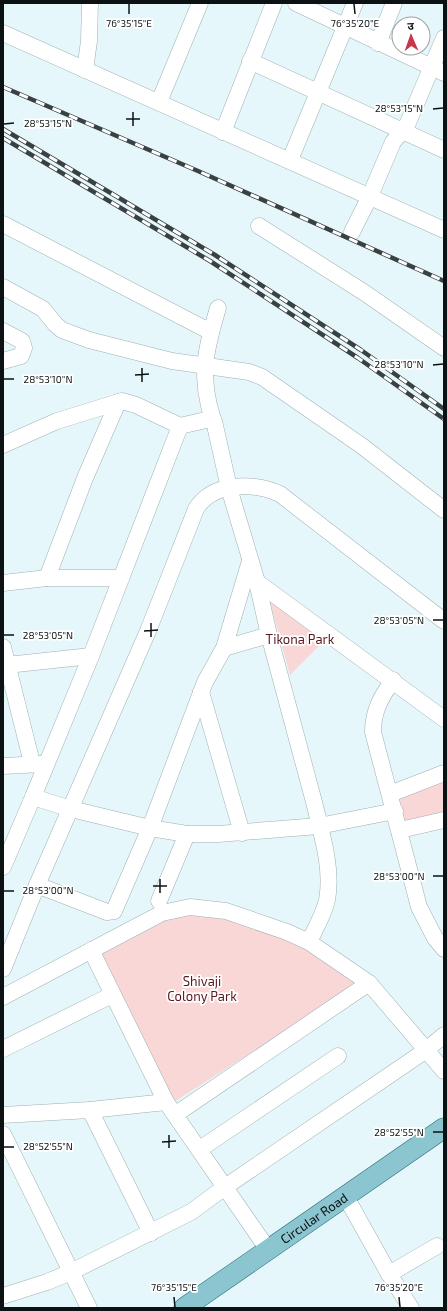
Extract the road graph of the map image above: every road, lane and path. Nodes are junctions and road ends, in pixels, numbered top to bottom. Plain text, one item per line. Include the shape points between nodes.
1 (90, 3) edge
2 (200, 3) edge
3 (274, 3) edge
4 (296, 3) edge
5 (355, 3) edge
6 (394, 3) edge
7 (345, 28) junction
8 (3, 34) edge
9 (444, 38) edge
10 (378, 43) junction
11 (250, 61) junction
12 (85, 70) junction
13 (438, 71) edge
14 (319, 91) junction
15 (159, 102) junction
16 (403, 130) junction
17 (223, 132) junction
18 (444, 150) edge
19 (290, 160) junction
20 (370, 196) junction
21 (3, 224) edge
22 (259, 226) dead end
23 (444, 230) edge
24 (352, 232) dead end
25 (3, 287) edge
26 (218, 308) dead end
27 (3, 331) edge
28 (211, 332) junction
29 (444, 348) edge
30 (3, 361) edge
31 (205, 365) junction
32 (118, 402) junction
33 (213, 420) junction
34 (180, 426) junction
35 (3, 445) edge
36 (229, 488) junction
37 (444, 510) edge
38 (250, 561) junction
39 (47, 578) junction
40 (121, 578) junction
41 (257, 582) junction
42 (3, 583) edge
43 (444, 621) edge
44 (269, 635) junction
45 (3, 647) edge
46 (224, 648) junction
47 (91, 656) junction
48 (7, 665) junction
49 (393, 680) junction
50 (201, 692) junction
51 (444, 719) edge
52 (40, 764) junction
53 (3, 766) edge
54 (444, 773) edge
55 (390, 794) junction
56 (33, 797) junction
57 (71, 809) junction
58 (395, 811) junction
59 (444, 820) edge
60 (319, 826) junction
61 (150, 828) junction
62 (400, 830) junction
63 (242, 833) junction
64 (187, 834) junction
65 (3, 867) edge
66 (37, 885) junction
67 (159, 900) dead end
68 (441, 938) edge
69 (309, 942) junction
70 (91, 950) junction
71 (3, 969) edge
72 (369, 983) junction
73 (112, 995) junction
74 (3, 997) edge
75 (444, 1034) edge
76 (3, 1049) edge
77 (425, 1051) junction
78 (338, 1056) dead end
79 (444, 1071) edge
80 (171, 1108) junction
81 (90, 1110) junction
82 (3, 1115) edge
83 (444, 1128) edge
84 (3, 1134) edge
85 (200, 1149) junction
86 (225, 1187) junction
87 (346, 1197) junction
88 (151, 1233) junction
89 (437, 1246) dead end
90 (269, 1250) junction
91 (71, 1272) junction
92 (389, 1274) junction
93 (3, 1296) edge
94 (89, 1308) edge
95 (184, 1308) edge
96 (411, 1308) edge

1 - 12 street
2 - 15 street
3 - 11 street
4 - 7 street
5 - 7 street
6 - 10 street
7 - 10 street
7 - 14 street
8 - 12 street
9 - 13 street
10 - 13 street
11 - 14 street
11 - 17 street
12 - 15 street
13 - 16 street
14 - 16 street
14 - 19 street
15 - 17 street
16 - 18 street
16 - 20 street via 393,142
17 - 19 street
19 - 20 street
20 - 23 street
20 - 24 street
21 - 28 street
22 - 29 street via 365,293
25 - 31 street via 43,309 56,326 74,335 152,357
26 - 28 street
27 - 30 street via 22,341 24,348 21,356
28 - 31 street
31 - 33 street via 205,391
31 - 37 street via 249,372 267,380 362,446
32 - 34 street via 136,405
32 - 35 street via 57,421
32 - 39 street via 85,478
33 - 34 street
33 - 36 street
34 - 40 street
36 - 38 street
36 - 43 street via 258,487 280,494
36 - 57 street via 209,493 196,509 148,631
38 - 41 street
38 - 46 street
39 - 40 street
39 - 42 street
40 - 47 street
41 - 44 street
41 - 49 street
44 - 46 street
44 - 60 street
45 - 48 street
46 - 50 street
47 - 48 street
47 - 52 street
48 - 52 street
49 - 51 street
49 - 55 street via 378,703 373,721 373,732
50 - 61 street
50 - 63 street
52 - 53 street
52 - 56 street
54 - 55 street
55 - 58 street
56 - 57 street
56 - 65 street
57 - 61 street
57 - 66 street
58 - 60 street
58 - 62 street
59 - 62 street
60 - 63 street
60 - 69 street via 327,863 328,894 326,905
61 - 64 street
61 - 66 street via 112,912
62 - 68 street via 419,907
63 - 64 street
64 - 67 street
66 - 71 street
69 - 70 street via 288,932 226,911 190,907 155,915
69 - 72 street
70 - 73 street
70 - 74 street
72 - 77 street
72 - 80 street
73 - 76 street
73 - 80 street
75 - 77 street
77 - 79 street
77 - 86 street
78 - 85 street
80 - 81 street
80 - 85 street
81 - 82 street
81 - 88 street
83 - 87 main road, Circular Road
84 - 91 street
85 - 86 street
86 - 88 street via 191,1212
86 - 90 street
87 - 90 main road, Circular Road
87 - 92 street
88 - 91 street
89 - 92 street
90 - 95 main road, Circular Road
91 - 93 street
91 - 94 street
92 - 96 street

